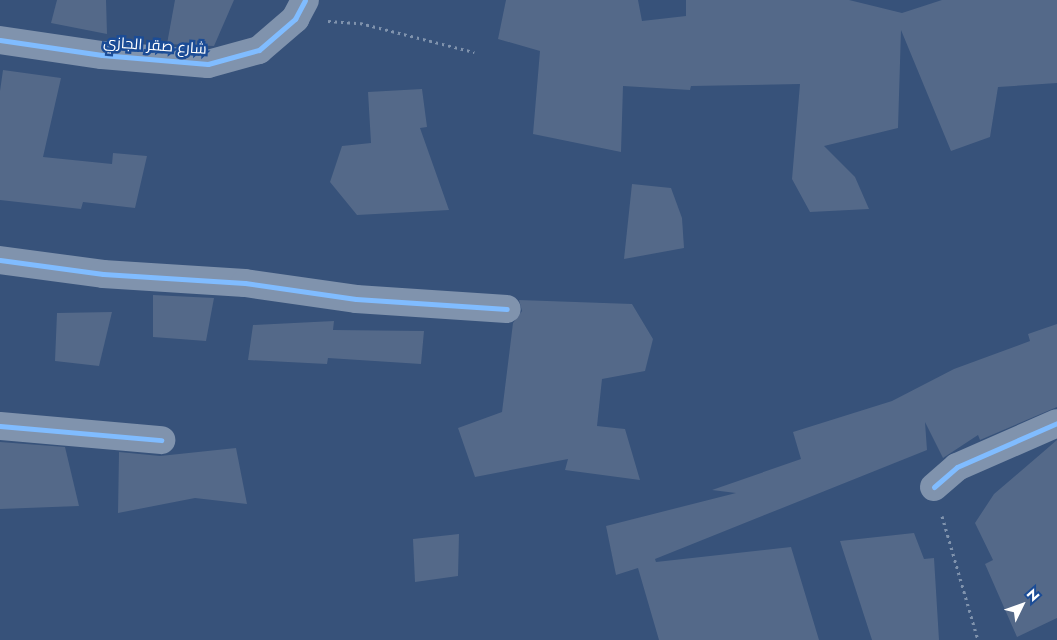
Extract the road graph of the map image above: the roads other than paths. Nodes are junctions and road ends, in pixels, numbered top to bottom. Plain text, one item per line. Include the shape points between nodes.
1 (300, 9) edge
2 (0, 40) edge
3 (0, 260) edge
4 (507, 309) dead end
5 (1057, 423) edge
6 (0, 426) edge
7 (161, 440) dead end
8 (934, 487) road end

1 - 2 street, شارع صقر الجازي via 259,50 208,64 102,55
3 - 4 street via 103,274 245,283 356,299
5 - 8 street via 957,467
6 - 7 street

